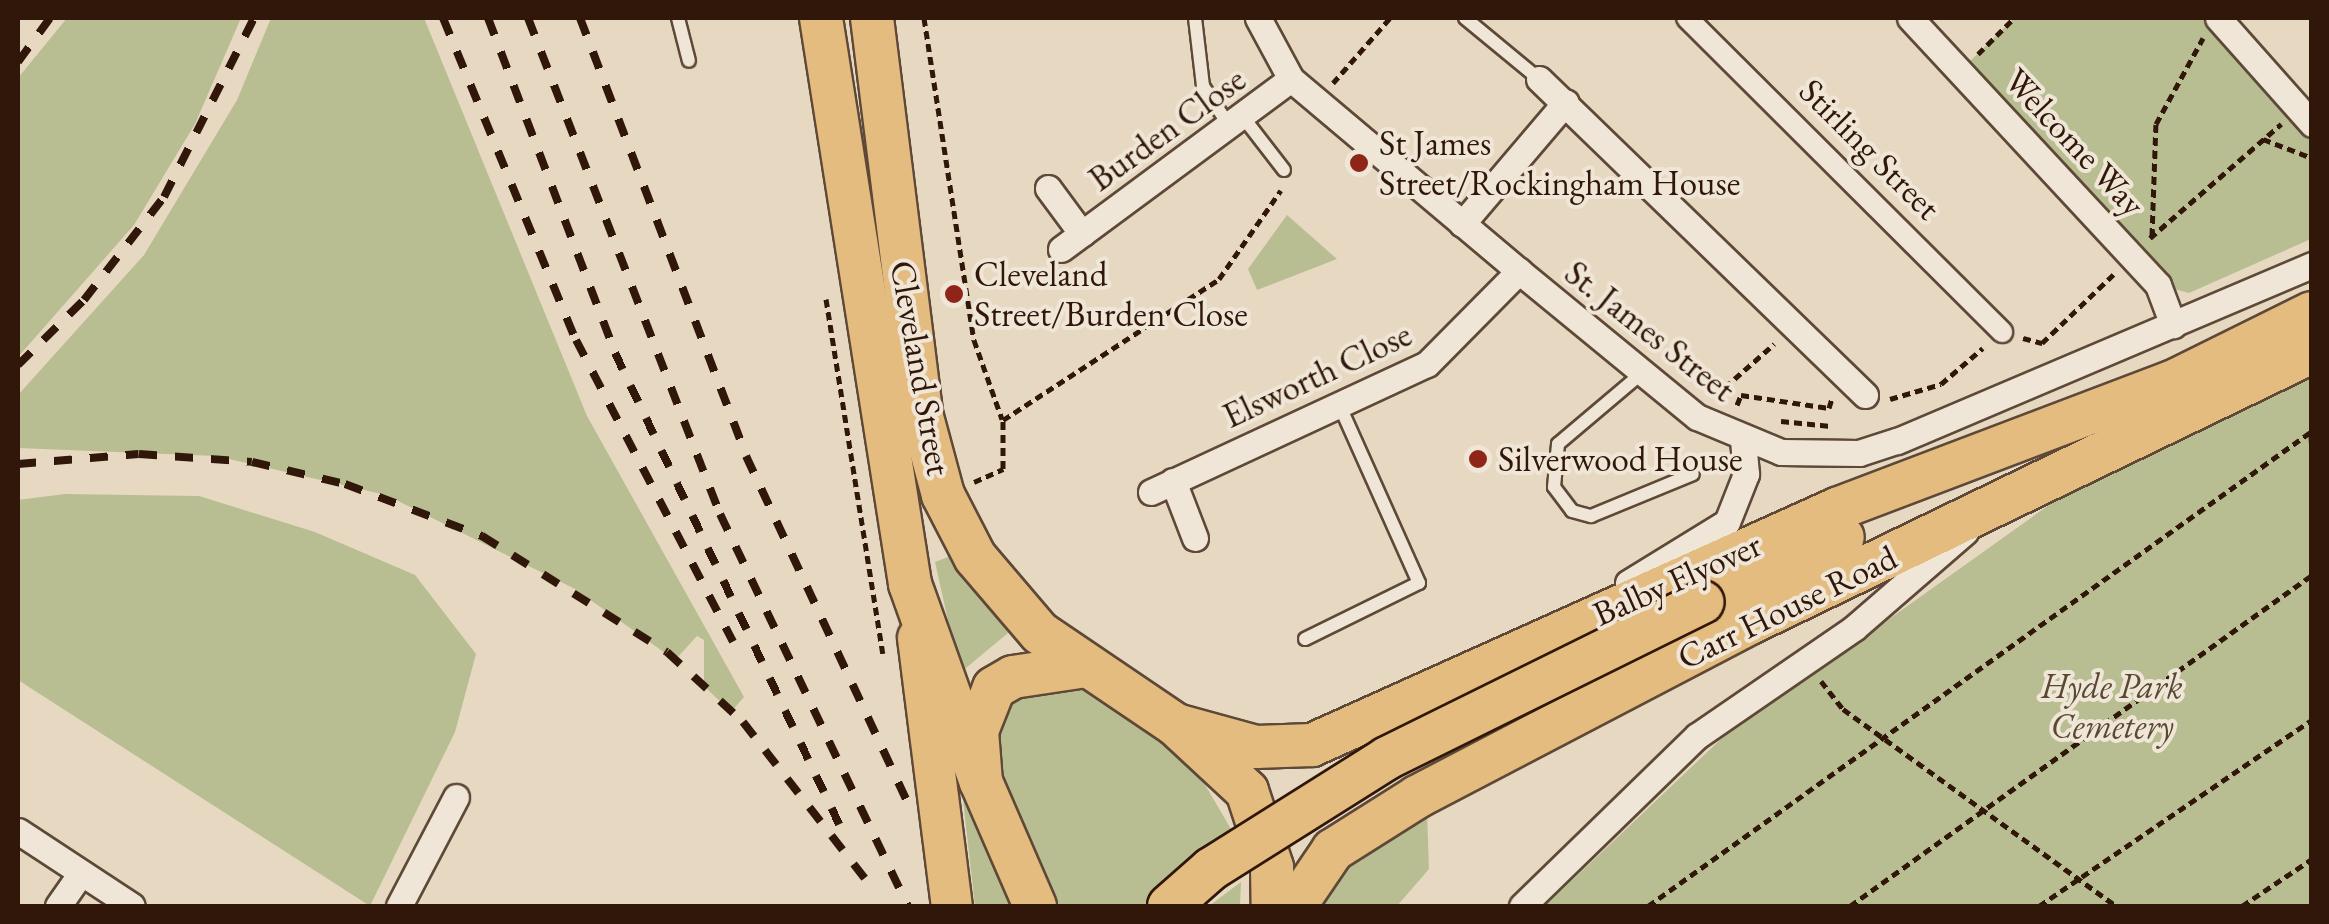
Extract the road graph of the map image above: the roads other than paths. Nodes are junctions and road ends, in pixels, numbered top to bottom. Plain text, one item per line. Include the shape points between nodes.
1 (678, 18) edge
2 (822, 18) edge
3 (872, 18) edge
4 (1195, 18) edge
5 (1258, 18) edge
6 (1465, 18) edge
7 (1687, 18) edge
8 (1910, 18) edge
9 (2214, 18) edge
10 (689, 61) dead end
11 (1290, 79) junction
12 (1539, 79) joint
13 (1566, 102) junction
14 (2307, 109) edge
15 (1237, 122) junction
16 (1284, 170) road end
17 (1048, 188) dead end
18 (1462, 224) junction
19 (1082, 234) junction
20 (1060, 249) dead end
21 (2312, 265) edge
22 (1519, 271) junction
23 (2312, 313) edge
24 (2173, 325) junction
25 (2002, 332) road end
26 (2312, 352) edge
27 (1642, 372) junction
28 (2179, 379) junction
29 (1864, 394) road end
30 (1340, 404) junction
31 (1743, 442) junction
32 (1693, 474) dead end
33 (1987, 510) junction
34 (1195, 538) dead end
35 (910, 584) junction
36 (1703, 602) joint
37 (1305, 639) dead end
38 (1494, 660) junction
39 (1086, 666) junction
40 (1176, 725) junction
41 (981, 782) junction
42 (456, 797) dead end
43 (18, 831) edge
44 (81, 873) junction
45 (58, 906) edge
46 (132, 906) edge
47 (399, 906) edge
48 (952, 906) edge
49 (1035, 906) edge
50 (1169, 906) edge
51 (1273, 906) edge
52 (1296, 906) edge
53 (1522, 906) edge

1 - 10 lane
2 - 35 highway, Cleveland Street
3 - 39 highway, Cleveland Street via 931,457 1002,595
4 - 15 lane via 1203,86
5 - 11 street, St. James Street
6 - 12 lane
7 - 25 street, Stirling Street
8 - 24 street, Welcome Way via 2158,285
9 - 14 street
11 - 15 street, Burden Close
11 - 18 street, St. James Street
12 - 13 street
13 - 18 street
13 - 29 street
15 - 16 lane
15 - 19 street, Burden Close
17 - 19 street, Burden Close
18 - 22 street, St. James Street
19 - 20 street, Burden Close
21 - 24 street, St. James Street
22 - 27 street, St. James Street
22 - 30 street, Elsworth Close via 1457,342
23 - 28 highway, Carr House Road
24 - 31 street, St. James Street via 1859,453
26 - 33 highway, Carr House Road
27 - 31 street, St. James Street
27 - 32 lane via 1558,444 1554,488 1572,510 1591,516
28 - 36 highway, Carr House Road
28 - 38 highway, Balby Flyover via 1837,509
30 - 34 street, Elsworth Close via 1162,486
30 - 37 lane via 1419,583
31 - 38 street via 1746,474 1727,522
33 - 52 highway, Carr House Road via 1752,622 1362,828 1307,878
33 - 53 street via 1806,662 1698,736
35 - 41 highway, Cleveland Street
35 - 48 main road, Cleveland Street
36 - 50 highway, Balby Flyover, bridge via 1387,758 1211,869
38 - 40 highway, Balby Flyover via 1312,745 1256,746
39 - 40 highway, Balby Flyover
39 - 41 highway via 1032,668 994,688 977,731
40 - 51 highway, Balby Flyover via 1253,803
41 - 49 highway
42 - 47 street
43 - 44 street
44 - 45 street
44 - 46 street

